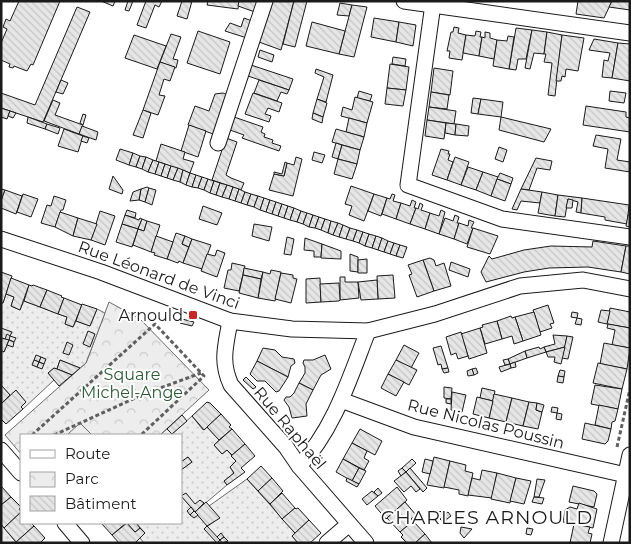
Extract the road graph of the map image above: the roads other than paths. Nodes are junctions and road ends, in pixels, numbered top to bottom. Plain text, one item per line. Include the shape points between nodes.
1 (265, 1) edge
2 (404, 1) edge
3 (434, 4) junction
4 (630, 33) edge
5 (218, 143) dead end
6 (630, 237) edge
7 (1, 238) edge
8 (630, 289) edge
9 (230, 321) junction
10 (368, 332) junction
11 (341, 400) junction
12 (630, 455) edge
13 (3, 457) edge
14 (299, 466) junction
15 (20, 472) edge
16 (626, 475) junction
17 (66, 524) edge
18 (350, 524) junction
19 (82, 543) edge
20 (328, 543) edge
21 (366, 543) edge
22 (611, 543) edge

1 - 5 street
2 - 3 street
3 - 4 street
3 - 6 street via 408,185 502,219
7 - 9 street, Rue Léonard de Vinci
8 - 10 street, Rue Léonard de Vinci via 583,280 520,286
9 - 10 street, Rue Léonard de Vinci via 292,329
9 - 14 street, Rue Raphaël via 225,372 231,384
10 - 11 street
11 - 14 street
11 - 16 street, Rue Nicolas Poussin via 414,427
12 - 16 street
13 - 15 street
14 - 18 street, Rue Raphaël
16 - 22 street
17 - 19 street
18 - 20 street
18 - 21 street, Rue Raphaël

